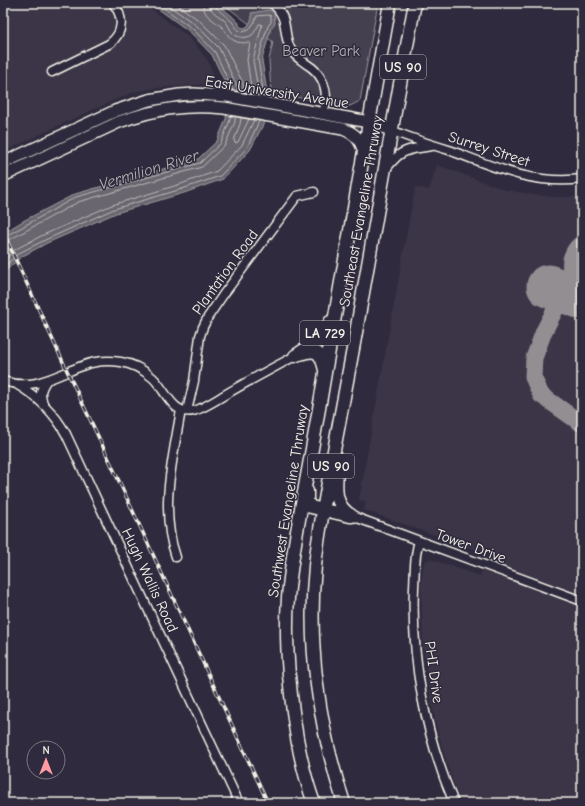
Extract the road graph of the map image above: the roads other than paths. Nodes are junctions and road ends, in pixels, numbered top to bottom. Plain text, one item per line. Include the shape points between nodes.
1 (113, 3) edge
2 (272, 3) edge
3 (390, 3) edge
4 (415, 3) edge
5 (52, 72) dead end
6 (323, 114) junction
7 (370, 122) junction
8 (391, 130) junction
9 (84, 131) junction
10 (434, 145) junction
11 (364, 152) junction
12 (3, 163) edge
13 (383, 173) junction
14 (3, 176) edge
15 (582, 179) edge
16 (314, 192) dead end
17 (338, 298) junction
18 (295, 356) junction
19 (326, 371) junction
20 (3, 381) edge
21 (46, 381) junction
22 (16, 384) junction
23 (43, 404) junction
24 (184, 411) junction
25 (338, 432) junction
26 (308, 477) junction
27 (328, 486) junction
28 (323, 510) junction
29 (352, 516) junction
30 (419, 542) junction
31 (176, 557) dead end
32 (582, 601) edge
33 (239, 803) edge
34 (314, 803) edge
35 (344, 803) edge
36 (454, 803) edge

1 - 5 street via 121,21 117,37 109,44
2 - 6 street via 284,19 287,40 292,52 320,75 326,99
3 - 7 highway, US 90
4 - 8 highway, Southeast Evangeline Thruway / US 90
6 - 7 main road, East University Avenue
6 - 9 main road, East University Avenue via 227,96 179,95 149,100 115,111
7 - 8 main road, East University Avenue
7 - 11 highway, Southeast Evangeline Thruway / US 90
8 - 10 street, Surrey Street
8 - 13 highway, Southeast Evangeline Thruway / US 90
9 - 11 main road, East University Avenue via 166,109 224,108 343,129 356,136
9 - 12 main road, East University Avenue
9 - 14 main road, East University Avenue
10 - 13 street via 400,154
10 - 15 street, Surrey Street via 525,177
11 - 17 highway, Southeast Evangeline Thruway / US 90
13 - 25 highway, Southeast Evangeline Thruway / US 90
16 - 24 street, Plantation Road via 297,196 208,317 200,336 194,381
17 - 18 highway, LA 729 via 326,332
17 - 19 highway, Southwest Evangeline Thruway / US 90
18 - 19 highway, LA 729 via 314,352 322,359
18 - 24 street, LA 729 via 199,409
19 - 26 highway, Southwest Evangeline Thruway / US 90
20 - 22 street
21 - 22 street
21 - 23 street via 41,391
21 - 24 street via 93,363 124,363 154,378 174,406
22 - 23 street, Hugh Wallis Road
23 - 33 street, Hugh Wallis Road via 66,434
24 - 31 street, Plantation Road via 169,480 168,498 170,534
25 - 27 highway, Southeast Evangeline Thruway / US 90
25 - 29 highway via 338,500 341,508
26 - 27 highway via 314,490 318,492 324,492
26 - 28 highway via 308,504 312,508
26 - 34 highway, Southwest Evangeline Thruway / US 90 via 293,556 287,630 294,721 301,761
27 - 28 highway, Southeast Evangeline Thruway / US 90
28 - 29 highway
28 - 35 highway, Southeast Evangeline Thruway / US 90 via 312,616 316,677 324,730
29 - 30 street, Tower Drive
30 - 32 street, Tower Drive
30 - 36 street, PHI Drive via 415,558 413,604 418,667 428,725

